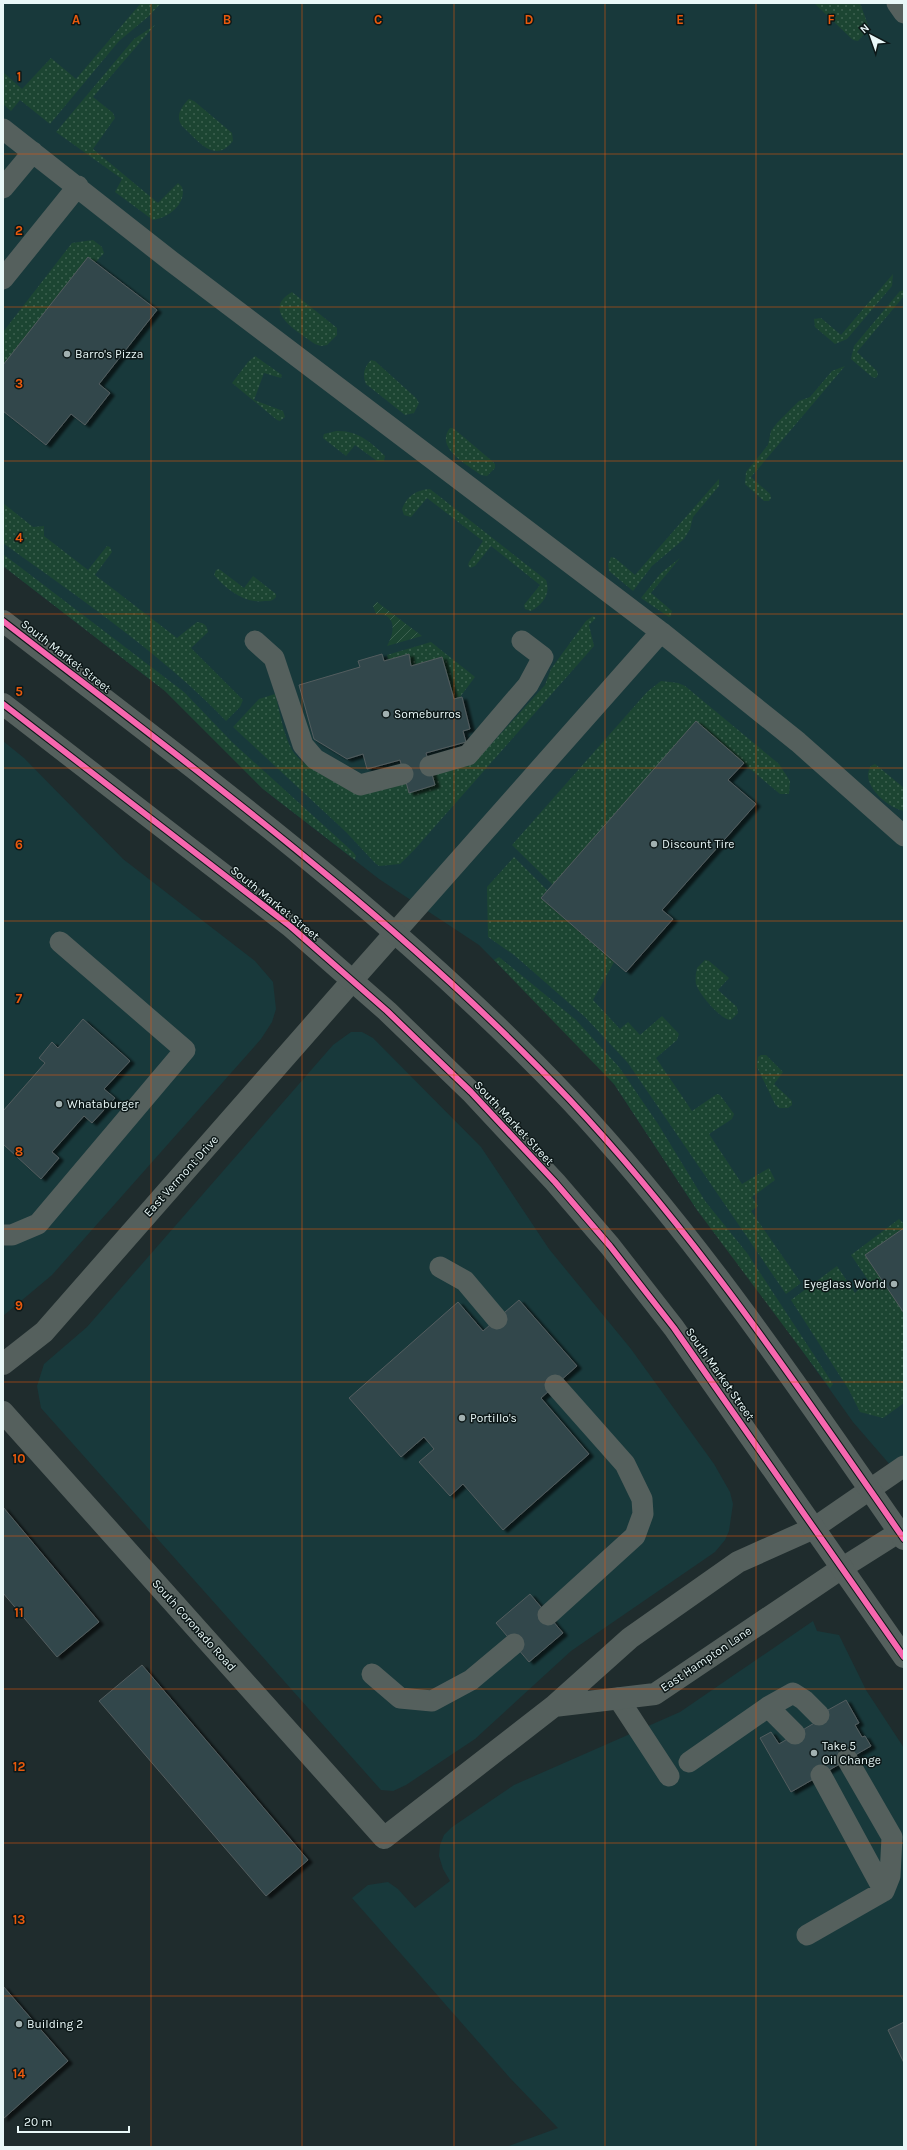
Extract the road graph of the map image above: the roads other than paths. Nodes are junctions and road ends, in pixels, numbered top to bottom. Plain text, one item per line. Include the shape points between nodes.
1 (897, 3) edge
2 (904, 14) edge
3 (3, 129) edge
4 (33, 152) junction
5 (78, 186) junction
6 (3, 188) edge
7 (3, 279) edge
8 (3, 621) edge
9 (661, 632) junction
10 (255, 640) dead end
11 (522, 641) dead end
12 (3, 704) edge
13 (430, 766) dead end
14 (404, 774) dead end
15 (904, 836) edge
16 (395, 933) junction
17 (60, 942) dead end
18 (352, 981) junction
19 (3, 1235) edge
20 (440, 1267) dead end
21 (497, 1319) dead end
22 (3, 1364) edge
23 (555, 1385) dead end
24 (3, 1412) edge
25 (904, 1466) edge
26 (870, 1490) junction
27 (814, 1528) junction
28 (903, 1533) edge
29 (842, 1568) junction
30 (548, 1615) dead end
31 (514, 1644) dead end
32 (904, 1657) edge
33 (372, 1674) dead end
34 (618, 1698) junction
35 (554, 1706) junction
36 (768, 1707) junction
37 (819, 1716) dead end
38 (795, 1734) dead end
39 (847, 1760) dead end
40 (689, 1762) dead end
41 (821, 1775) dead end
42 (669, 1776) dead end
43 (884, 1891) junction
44 (806, 1935) dead end

1 - 2 lane
3 - 4 lane
4 - 5 lane
4 - 6 lane
5 - 7 lane
5 - 9 lane via 171,261
8 - 16 street, South Market Street via 232,796
9 - 15 lane via 798,742
9 - 16 lane
10 - 14 lane via 274,658 303,745 315,759 360,786
11 - 13 lane via 543,657 528,684 468,755
12 - 18 street, South Market Street via 290,926
16 - 18 lane
16 - 26 street, South Market Street via 498,1026 636,1175 740,1308
17 - 19 lane via 185,1050 38,1224 12,1235
18 - 22 street, East Vermont Drive via 44,1332
18 - 27 street, South Market Street via 471,1092 555,1182 610,1246 674,1328
20 - 21 lane via 466,1281
23 - 30 lane via 625,1464 642,1499 643,1514 635,1536
24 - 35 street, South Coronado Road via 384,1838
25 - 26 lane
26 - 27 lane
26 - 28 street, South Market Street
27 - 29 street, South Market Street
27 - 35 street via 738,1562 630,1638
28 - 29 lane
29 - 32 street, South Market Street
29 - 34 street, East Hampton Lane via 655,1694
31 - 33 lane via 471,1680 432,1701 400,1698
34 - 35 street, East Hampton Lane
34 - 42 lane
36 - 37 lane via 792,1693 804,1700
36 - 38 lane
36 - 40 lane
39 - 43 lane via 892,1837 890,1876
41 - 43 lane
43 - 44 lane

